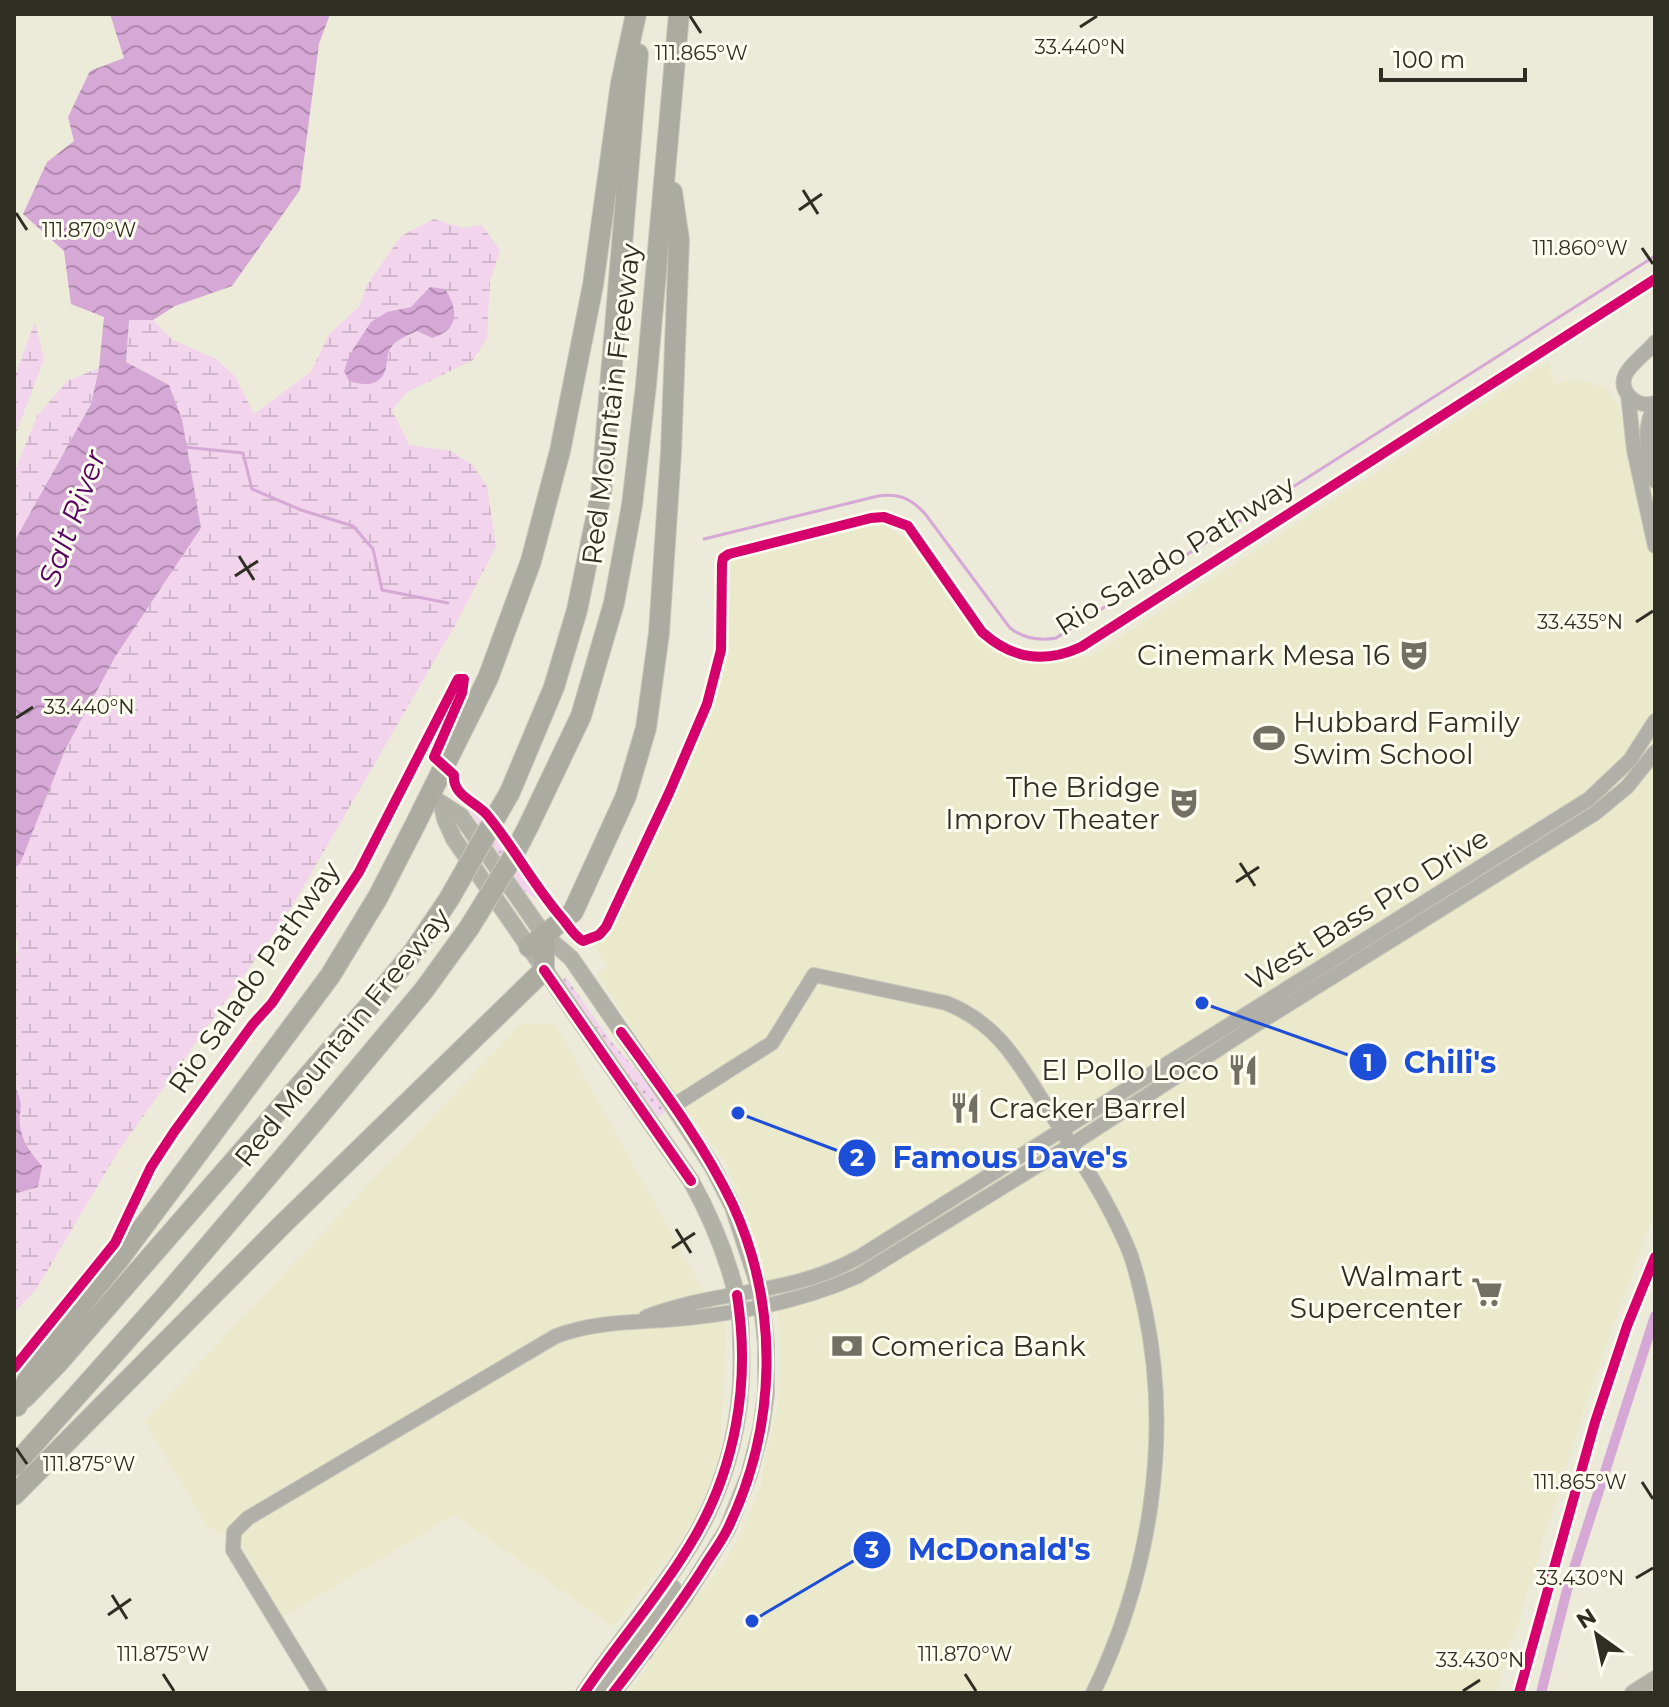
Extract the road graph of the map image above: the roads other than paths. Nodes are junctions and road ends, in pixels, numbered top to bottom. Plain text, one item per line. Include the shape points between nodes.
1 (639, 14) edge
2 (679, 14) edge
3 (667, 156) junction
4 (1655, 342) edge
5 (1648, 358) edge
6 (1628, 395) junction
7 (1655, 404) edge
8 (1655, 481) edge
9 (1655, 546) edge
10 (1655, 721) edge
11 (1655, 752) edge
12 (436, 800) junction
13 (536, 941) junction
14 (544, 970) junction
15 (673, 1106) junction
16 (1061, 1130) junction
17 (1071, 1145) junction
18 (749, 1300) junction
19 (15, 1407) edge
20 (14, 1466) edge
21 (14, 1495) edge
22 (687, 1550) junction
23 (625, 1636) junction
24 (645, 1652) junction
25 (1655, 1679) edge
26 (320, 1693) edge
27 (584, 1693) edge
28 (599, 1693) edge
29 (613, 1693) edge
30 (1093, 1693) edge
31 (1633, 1693) edge

1 - 12 highway via 621,83 580,358 553,479 531,561
1 - 19 highway, Red Mountain Freeway, bridge via 601,494 577,610 554,687 510,792 414,951
2 - 3 highway, Red Mountain Freeway
3 - 13 highway via 679,240 666,557 652,698 641,748 612,829 573,912
3 - 20 highway, Red Mountain Freeway, bridge via 632,505 614,603 581,716 528,827 469,928 424,990
4 - 5 street
5 - 6 street via 1633,362 1625,375
6 - 7 street via 1644,405
6 - 9 street
7 - 8 street via 1647,441
10 - 16 street, West Bass Pro Drive via 1630,760 1589,799
11 - 17 street, West Bass Pro Drive via 1627,787 1594,814
12 - 13 main road via 461,816
12 - 19 highway via 316,998 34,1364
13 - 14 highway
13 - 15 main road via 571,958
14 - 18 main road via 691,1181
14 - 21 highway
15 - 16 street via 772,1043 814,975 962,1010 1001,1038
15 - 18 main road via 733,1207
16 - 17 street
16 - 18 street, West Bass Pro Drive via 852,1261
17 - 18 street, West Bass Pro Drive via 858,1276 816,1293
17 - 30 street via 1129,1248 1147,1322 1156,1403 1157,1452 1139,1563 1113,1650
18 - 22 main road via 733,1440 718,1490
18 - 24 main road via 766,1343 766,1394 749,1475 727,1530
18 - 26 street via 664,1310 556,1336 240,1524 232,1541 237,1558
22 - 23 main road
22 - 24 main road via 686,1570 640,1638
23 - 27 main road
23 - 28 main road via 627,1654
24 - 29 main road
25 - 31 main road

